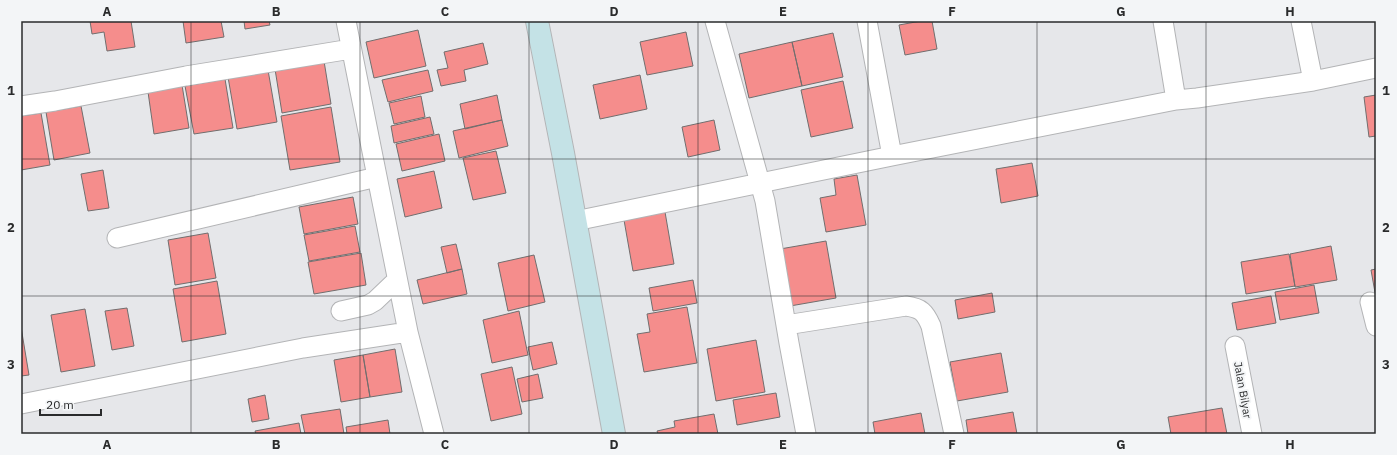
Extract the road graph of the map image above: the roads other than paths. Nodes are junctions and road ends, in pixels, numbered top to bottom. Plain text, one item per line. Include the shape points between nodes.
1 (346, 21) edge
2 (537, 21) edge
3 (715, 21) edge
4 (867, 21) edge
5 (1163, 21) edge
6 (1301, 21) edge
7 (351, 49) junction
8 (1376, 68) edge
9 (1313, 81) junction
10 (1176, 100) junction
11 (21, 106) edge
12 (892, 156) junction
13 (377, 177) junction
14 (760, 182) junction
15 (575, 221) junction
16 (117, 238) dead end
17 (398, 280) junction
18 (1370, 302) dead end
19 (341, 311) dead end
20 (786, 325) junction
21 (1376, 326) edge
22 (408, 332) junction
23 (1235, 346) dead end
24 (21, 404) edge
25 (434, 434) edge
26 (614, 434) edge
27 (806, 434) edge
28 (954, 434) edge
29 (1252, 434) edge

1 - 7 street
2 - 15 street
3 - 14 street
4 - 12 street
5 - 10 street
6 - 9 street
7 - 11 street
7 - 13 street
8 - 9 street
9 - 10 street
10 - 12 street
12 - 14 street
13 - 16 street
13 - 17 street
14 - 15 street
14 - 20 street
15 - 26 street
17 - 19 street via 368,305
17 - 22 street
18 - 21 street
20 - 27 street
20 - 28 street via 906,306 926,314 931,326
22 - 24 street via 303,348
22 - 25 street
23 - 29 street, Jalan Bilyar

